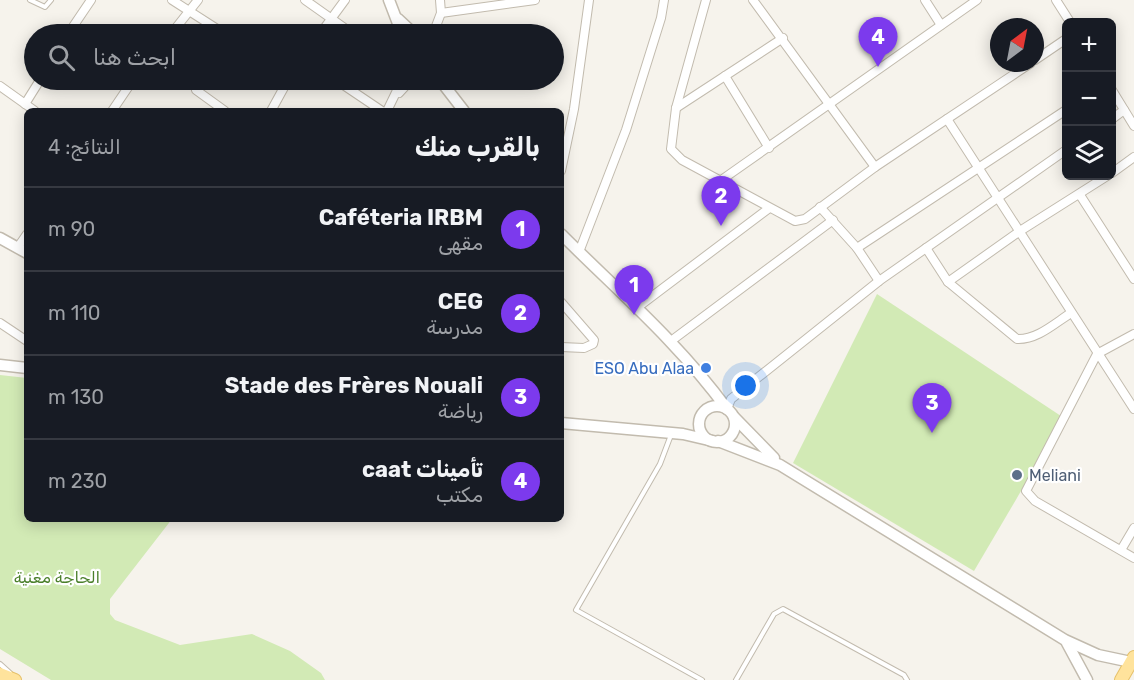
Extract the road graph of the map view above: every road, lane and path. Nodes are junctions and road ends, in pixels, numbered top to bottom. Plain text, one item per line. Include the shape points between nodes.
1 (30, 0) edge
2 (51, 0) edge
3 (91, 0) edge
4 (172, 0) edge
5 (198, 0) edge
6 (305, 0) edge
7 (345, 0) edge
8 (389, 0) edge
9 (440, 0) edge
10 (535, 0) edge
11 (589, 0) edge
12 (664, 0) edge
13 (706, 0) edge
14 (753, 0) edge
15 (925, 0) edge
16 (1056, 0) edge
17 (973, 1) edge
18 (190, 12) junction
19 (441, 13) junction
20 (396, 16) junction
21 (1067, 18) edge
22 (331, 19) junction
23 (76, 24) edge
24 (180, 24) edge
25 (209, 24) edge
26 (327, 24) edge
27 (338, 24) edge
28 (399, 24) edge
29 (404, 24) edge
30 (436, 24) edge
31 (941, 25) junction
32 (783, 38) junction
33 (1062, 42) edge
34 (1044, 54) edge
35 (1016, 72) edge
36 (725, 76) junction
37 (0, 86) edge
38 (34, 90) edge
39 (126, 90) edge
40 (196, 90) edge
41 (283, 90) edge
42 (351, 90) edge
43 (398, 90) edge
44 (402, 90) edge
45 (448, 90) edge
46 (1116, 97) edge
47 (394, 98) junction
48 (25, 104) junction
49 (829, 105) junction
50 (31, 108) edge
51 (114, 108) edge
52 (221, 108) edge
53 (274, 108) edge
54 (378, 108) edge
55 (389, 108) edge
56 (462, 108) edge
57 (676, 108) junction
58 (1124, 110) junction
59 (1062, 113) edge
60 (1116, 116) edge
61 (947, 118) junction
62 (1134, 126) edge
63 (769, 148) junction
64 (1062, 153) edge
65 (564, 157) edge
66 (1134, 157) edge
67 (874, 167) junction
68 (977, 168) junction
69 (1116, 170) edge
70 (1101, 180) edge
71 (720, 181) junction
72 (1080, 195) junction
73 (998, 199) junction
74 (820, 207) junction
75 (768, 209) junction
76 (833, 220) junction
77 (1020, 231) junction
78 (564, 237) edge
79 (0, 238) edge
80 (857, 248) junction
81 (926, 248) junction
82 (22, 250) edge
83 (579, 252) junction
84 (1134, 279) edge
85 (879, 281) junction
86 (948, 282) junction
87 (564, 305) edge
88 (638, 307) junction
89 (1071, 313) junction
90 (0, 323) edge
91 (1134, 334) edge
92 (24, 339) edge
93 (671, 341) junction
94 (564, 346) edge
95 (1097, 354) junction
96 (0, 365) edge
97 (24, 368) edge
98 (705, 378) junction
99 (1134, 409) edge
100 (731, 413) junction
101 (701, 418) junction
102 (564, 423) edge
103 (671, 433) junction
104 (683, 434) junction
105 (716, 441) junction
106 (780, 465) junction
107 (1134, 528) edge
108 (1121, 549) junction
109 (1134, 558) edge
110 (1065, 640) junction
111 (1133, 661) edge
112 (0, 664) edge
113 (0, 674) edge
114 (16, 680) edge
115 (702, 680) edge
116 (736, 680) edge
117 (907, 680) edge
118 (1087, 680) edge
119 (1121, 680) edge

1 - 2 lane via 45,7
3 - 23 street
4 - 18 street
5 - 18 street
6 - 22 street
7 - 22 street
8 - 20 street
9 - 19 street
10 - 19 street
11 - 65 street
12 - 83 street via 626,130
13 - 57 street
14 - 32 street
15 - 31 street
16 - 21 street
17 - 31 street
18 - 24 street
18 - 25 street
19 - 30 street
20 - 28 street
20 - 29 street
22 - 26 street
22 - 27 street
31 - 49 street
32 - 36 street
32 - 49 street
33 - 34 street
35 - 61 street
36 - 57 street
36 - 63 street
37 - 48 street
38 - 48 street
39 - 51 street
40 - 52 street
41 - 53 street
42 - 54 street
43 - 47 street
44 - 47 street
45 - 56 street
46 - 58 street
47 - 55 street
48 - 50 street
49 - 63 street
49 - 67 street
57 - 71 street via 671,149
58 - 60 street
58 - 62 street
59 - 68 street
61 - 67 street
61 - 68 street
63 - 71 street
64 - 73 street
66 - 69 street
67 - 74 street
68 - 73 street
68 - 80 street
70 - 72 street
71 - 75 street
72 - 77 street
72 - 84 street
73 - 77 street
73 - 81 street
74 - 75 street via 805,219 795,221
74 - 76 street
75 - 88 street
76 - 80 street
76 - 93 street
77 - 86 street
77 - 89 street
78 - 83 street
79 - 82 street
80 - 85 street
81 - 85 street
81 - 86 street
83 - 88 street
85 - 100 street via 731,399
86 - 89 street via 1017,339 1040,333
87 - 94 street via 594,340 584,348
88 - 93 street
89 - 95 street
90 - 92 street
91 - 95 street
93 - 98 street
95 - 99 street
95 - 108 street via 1026,491 1035,501
96 - 97 street
98 - 100 street
98 - 101 street via 708,396
100 - 101 street via 717,406
100 - 105 street via 732,433
100 - 106 street
101 - 104 street via 693,430
101 - 105 street via 704,436
102 - 103 street
103 - 104 street
103 - 115 lane via 660,464 576,610
104 - 105 street
105 - 106 street
106 - 110 street
107 - 108 street
108 - 109 street
110 - 111 street via 1098,655
110 - 118 street
111 - 119 main road
112 - 114 lane
113 - 114 main road
116 - 117 lane via 774,614 783,609

